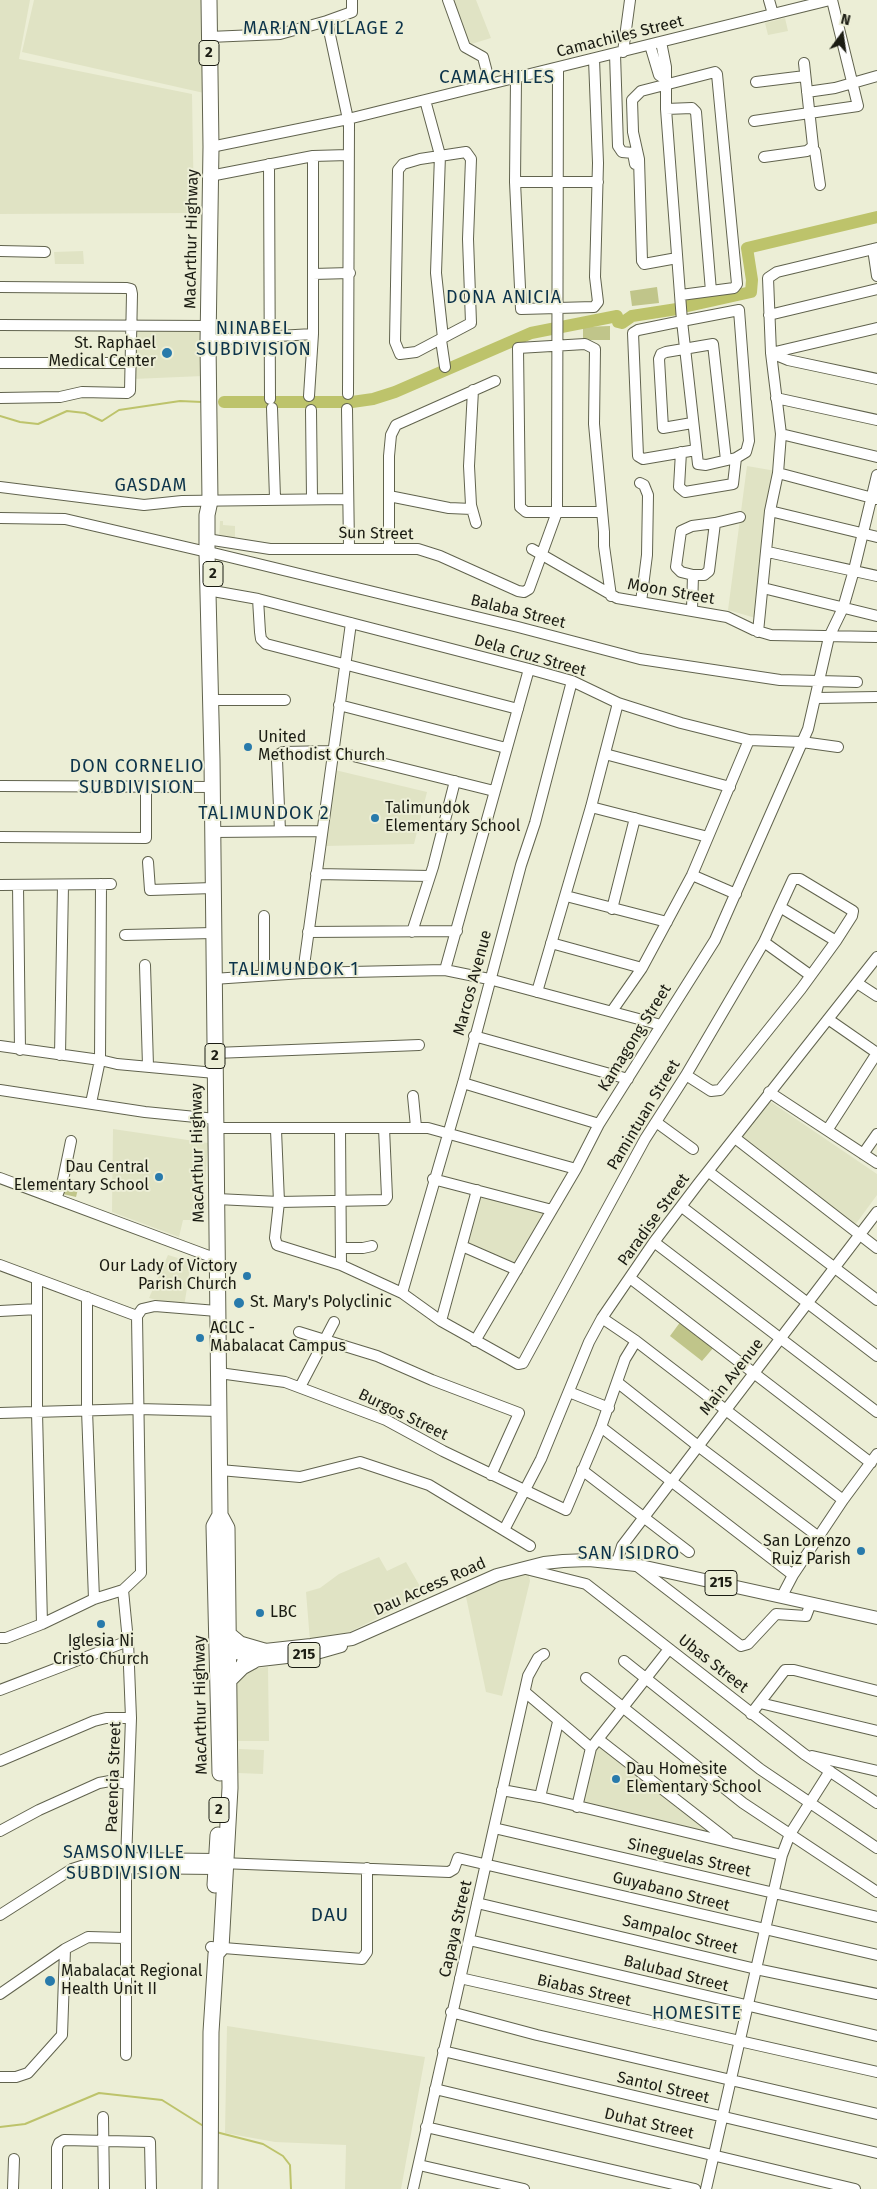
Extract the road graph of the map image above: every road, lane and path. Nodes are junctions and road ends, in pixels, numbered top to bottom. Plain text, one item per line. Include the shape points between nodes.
1 (209, 0) edge
2 (352, 0) edge
3 (448, 0) edge
4 (630, 0) edge
5 (769, 0) edge
6 (831, 0) edge
7 (773, 14) junction
8 (327, 21) junction
9 (209, 37) junction
10 (661, 42) junction
11 (650, 44) junction
12 (619, 53) junction
13 (594, 59) junction
14 (804, 63) dead end
15 (558, 68) junction
16 (805, 76) junction
17 (877, 76) edge
18 (516, 78) junction
19 (665, 82) junction
20 (756, 82) dead end
21 (853, 82) junction
22 (490, 84) junction
23 (807, 92) junction
24 (425, 100) junction
25 (666, 109) junction
26 (809, 114) junction
27 (348, 119) junction
28 (754, 122) dead end
29 (211, 147) junction
30 (812, 147) junction
31 (348, 155) junction
32 (440, 155) junction
33 (312, 156) junction
34 (764, 157) dead end
35 (269, 164) junction
36 (210, 176) junction
37 (515, 182) junction
38 (557, 182) junction
39 (598, 182) junction
40 (820, 185) dead end
41 (875, 248) edge
42 (0, 252) edge
43 (45, 252) dead end
44 (677, 258) junction
45 (640, 267) dead end
46 (350, 273) junction
47 (313, 274) junction
48 (877, 276) edge
49 (0, 287) edge
50 (877, 289) edge
51 (711, 291) junction
52 (681, 296) junction
53 (558, 313) junction
54 (769, 315) junction
55 (682, 321) junction
56 (0, 325) edge
57 (131, 325) junction
58 (877, 328) edge
59 (208, 333) junction
60 (313, 334) junction
61 (271, 336) junction
62 (442, 339) junction
63 (556, 345) junction
64 (685, 348) junction
65 (771, 353) junction
66 (0, 363) edge
67 (130, 363) junction
68 (445, 367) dead end
69 (877, 379) edge
70 (495, 381) dead end
71 (473, 390) junction
72 (348, 394) dead end
73 (309, 396) dead end
74 (0, 398) edge
75 (776, 398) junction
76 (347, 409) dead end
77 (311, 410) dead end
78 (877, 420) edge
79 (692, 424) junction
80 (781, 434) junction
81 (696, 450) junction
82 (681, 452) junction
83 (877, 457) edge
84 (731, 459) junction
85 (778, 473) junction
86 (877, 475) edge
87 (640, 483) dead end
88 (0, 487) edge
89 (389, 496) junction
90 (275, 498) junction
91 (312, 498) junction
92 (874, 498) edge
93 (347, 499) junction
94 (214, 503) junction
95 (472, 509) junction
96 (770, 511) junction
97 (557, 512) junction
98 (602, 512) junction
99 (740, 517) dead end
100 (0, 518) edge
101 (476, 523) dead end
102 (715, 523) junction
103 (863, 533) junction
104 (877, 537) edge
105 (349, 547) junction
106 (211, 548) junction
107 (389, 548) junction
108 (536, 552) junction
109 (768, 552) junction
110 (854, 570) junction
111 (693, 576) junction
112 (877, 576) edge
113 (763, 588) junction
114 (213, 591) junction
115 (611, 596) junction
116 (258, 599) junction
117 (641, 602) junction
118 (843, 608) junction
119 (692, 610) junction
120 (877, 616) edge
121 (351, 623) junction
122 (758, 632) junction
123 (877, 637) edge
124 (829, 638) junction
125 (211, 641) junction
126 (344, 664) junction
127 (529, 669) junction
128 (572, 681) junction
129 (858, 682) dead end
130 (820, 683) junction
131 (877, 697) edge
132 (817, 698) junction
133 (211, 700) junction
134 (285, 700) dead end
135 (618, 703) junction
136 (339, 705) junction
137 (518, 709) junction
138 (750, 740) junction
139 (802, 742) junction
140 (838, 747) dead end
141 (506, 748) junction
142 (333, 751) junction
143 (605, 754) junction
144 (455, 781) junction
145 (0, 786) edge
146 (146, 786) junction
147 (212, 787) junction
148 (730, 788) junction
149 (494, 791) junction
150 (591, 807) junction
151 (635, 818) junction
152 (280, 831) junction
153 (321, 831) junction
154 (212, 832) junction
155 (0, 837) edge
156 (708, 837) junction
157 (148, 862) dead end
158 (316, 874) junction
159 (692, 875) junction
160 (430, 876) junction
161 (0, 885) edge
162 (18, 885) junction
163 (63, 885) junction
164 (213, 888) junction
165 (736, 894) junction
166 (566, 896) junction
167 (780, 907) junction
168 (612, 909) junction
169 (264, 916) dead end
170 (667, 922) junction
171 (457, 931) junction
172 (308, 932) junction
173 (412, 932) junction
174 (213, 933) junction
175 (125, 935) dead end
176 (764, 942) junction
177 (836, 942) junction
178 (551, 943) junction
179 (877, 957) edge
180 (146, 965) dead end
181 (642, 968) junction
182 (445, 970) junction
183 (303, 973) junction
184 (264, 975) junction
185 (810, 975) junction
186 (213, 979) junction
187 (489, 979) junction
188 (857, 983) junction
189 (537, 992) junction
190 (877, 996) edge
191 (612, 1011) junction
192 (828, 1019) junction
193 (661, 1025) junction
194 (474, 1036) junction
195 (420, 1045) dead end
196 (0, 1046) edge
197 (20, 1050) junction
198 (215, 1053) junction
199 (877, 1053) edge
200 (60, 1055) junction
201 (100, 1060) junction
202 (148, 1066) junction
203 (215, 1073) junction
204 (686, 1075) junction
205 (628, 1079) junction
206 (463, 1083) junction
207 (0, 1090) edge
208 (769, 1092) junction
209 (414, 1096) dead end
210 (91, 1103) junction
211 (656, 1122) junction
212 (216, 1123) junction
213 (599, 1124) junction
214 (416, 1127) junction
215 (340, 1128) junction
216 (384, 1128) junction
217 (276, 1130) junction
218 (828, 1130) junction
219 (448, 1134) junction
220 (877, 1134) edge
221 (735, 1138) junction
222 (71, 1141) dead end
223 (693, 1149) dead end
224 (863, 1154) junction
225 (877, 1163) edge
226 (576, 1169) junction
227 (709, 1172) junction
228 (0, 1178) edge
229 (433, 1179) junction
230 (477, 1190) junction
231 (56, 1199) junction
232 (217, 1199) junction
233 (339, 1200) junction
234 (279, 1202) junction
235 (682, 1207) junction
236 (552, 1210) junction
237 (877, 1212) edge
238 (861, 1235) junction
239 (654, 1242) junction
240 (372, 1246) dead end
241 (462, 1246) junction
242 (341, 1248) junction
243 (877, 1248) edge
244 (217, 1258) junction
245 (0, 1265) edge
246 (341, 1265) junction
247 (836, 1267) junction
248 (517, 1270) junction
249 (630, 1278) junction
250 (37, 1279) junction
251 (402, 1293) junction
252 (87, 1297) junction
253 (877, 1300) edge
254 (808, 1302) junction
255 (37, 1309) junction
256 (0, 1311) edge
257 (217, 1311) junction
258 (137, 1316) junction
259 (602, 1318) junction
260 (441, 1320) junction
261 (334, 1322) dead end
262 (299, 1332) dead end
263 (326, 1338) junction
264 (781, 1338) junction
265 (475, 1340) junction
266 (636, 1341) junction
267 (877, 1356) edge
268 (219, 1373) junction
269 (755, 1374) junction
270 (617, 1382) junction
271 (300, 1387) junction
272 (568, 1392) junction
273 (609, 1408) junction
274 (138, 1409) junction
275 (87, 1410) junction
276 (725, 1410) junction
277 (219, 1411) junction
278 (37, 1412) junction
279 (877, 1412) edge
280 (0, 1413) edge
281 (602, 1427) junction
282 (698, 1446) junction
283 (877, 1454) edge
284 (871, 1463) junction
285 (220, 1470) junction
286 (582, 1470) junction
287 (490, 1475) junction
288 (672, 1482) junction
289 (525, 1490) junction
290 (843, 1500) junction
291 (220, 1515) junction
292 (644, 1518) junction
293 (504, 1530) junction
294 (820, 1538) junction
295 (530, 1546) dead end
296 (690, 1552) dead end
297 (617, 1562) junction
298 (636, 1565) junction
299 (522, 1568) junction
300 (793, 1575) junction
301 (123, 1590) junction
302 (782, 1596) junction
303 (94, 1599) junction
304 (811, 1603) junction
305 (877, 1618) edge
306 (42, 1624) junction
307 (228, 1634) junction
308 (0, 1638) edge
309 (128, 1641) junction
310 (669, 1649) junction
311 (544, 1654) dead end
312 (259, 1656) junction
313 (223, 1659) junction
314 (624, 1661) dead end
315 (586, 1678) dead end
316 (229, 1680) junction
317 (646, 1680) junction
318 (0, 1690) edge
319 (877, 1691) edge
320 (525, 1692) junction
321 (760, 1703) junction
322 (624, 1709) junction
323 (751, 1714) junction
324 (131, 1718) junction
325 (558, 1722) junction
326 (877, 1731) edge
327 (598, 1740) junction
328 (591, 1748) junction
329 (804, 1754) junction
330 (0, 1761) edge
331 (830, 1771) junction
332 (877, 1771) edge
333 (128, 1784) junction
334 (502, 1790) junction
335 (540, 1797) junction
336 (877, 1803) edge
337 (810, 1804) junction
338 (577, 1807) junction
339 (494, 1828) junction
340 (0, 1831) edge
341 (790, 1834) junction
342 (731, 1842) junction
343 (877, 1848) edge
344 (782, 1855) junction
345 (126, 1863) junction
346 (218, 1864) junction
347 (487, 1864) junction
348 (367, 1868) junction
349 (877, 1892) edge
350 (773, 1893) junction
351 (477, 1903) junction
352 (0, 1915) edge
353 (877, 1917) edge
354 (764, 1930) junction
355 (126, 1938) junction
356 (469, 1940) junction
357 (65, 1949) junction
358 (216, 1950) junction
359 (877, 1955) edge
360 (756, 1969) junction
361 (460, 1978) junction
362 (0, 1994) edge
363 (877, 1994) edge
364 (747, 2006) junction
365 (451, 2012) junction
366 (877, 2036) edge
367 (739, 2042) junction
368 (443, 2051) junction
369 (126, 2055) dead end
370 (877, 2072) edge
371 (0, 2077) edge
372 (731, 2081) junction
373 (435, 2089) junction
374 (877, 2114) edge
375 (103, 2117) dead end
376 (723, 2117) junction
377 (426, 2127) junction
378 (104, 2140) junction
379 (715, 2154) junction
380 (877, 2154) edge
381 (14, 2159) dead end
382 (419, 2165) junction
383 (13, 2189) edge
384 (57, 2189) edge
385 (104, 2189) edge
386 (151, 2189) edge
387 (210, 2189) edge
388 (413, 2189) edge
389 (524, 2189) edge
390 (695, 2189) edge
391 (706, 2189) edge
392 (855, 2189) edge

1 - 9 highway, MacArthur Highway / 2
2 - 8 street via 352,12
3 - 22 street via 465,46 483,57
4 - 12 street
5 - 7 street
6 - 7 street, Camachiles Street
6 - 21 street
7 - 10 street, Camachiles Street
8 - 9 street via 280,34
8 - 27 street
9 - 29 highway, MacArthur Highway / 2
10 - 11 street, Camachiles Street
10 - 19 street
11 - 12 street, Camachiles Street
11 - 19 street via 659,75
12 - 13 street, Camachiles Street
12 - 45 street via 618,146 619,150 631,152 634,156
13 - 15 street, Camachiles Street
13 - 39 street
14 - 16 street
15 - 18 street, Camachiles Street
15 - 38 street
16 - 20 street
16 - 23 street
17 - 21 street
18 - 22 street, Camachiles Street
18 - 37 street
19 - 25 street
19 - 44 street via 641,91 633,98 633,132 639,159 642,261 644,264
19 - 51 street via 717,74 737,284 734,288
21 - 23 street
21 - 26 street via 858,106
22 - 24 street, Camachiles Street
23 - 26 street
24 - 27 street, Camachiles Street
24 - 32 street
25 - 44 street
25 - 51 street via 692,108 696,112
26 - 28 street
26 - 30 street
27 - 29 street, Camachiles Street
27 - 31 street
29 - 36 highway, MacArthur Highway / 2
30 - 34 street
30 - 40 street
31 - 33 street
31 - 46 street
32 - 62 street via 436,273
32 - 62 street via 466,152 471,159 468,239 471,323
32 - 62 street via 407,162 398,170 395,342 400,354 416,352
33 - 35 street
33 - 47 street
35 - 36 street
35 - 61 street
36 - 59 highway, MacArthur Highway / 2
37 - 38 street
37 - 53 street via 521,309
38 - 39 street
38 - 53 street
39 - 53 street via 596,305
41 - 48 street
41 - 54 street via 778,272 768,278
42 - 43 street
44 - 52 street
46 - 47 street
46 - 72 street
47 - 60 street
49 - 57 street via 129,288 132,294
50 - 54 street
51 - 52 street
52 - 55 street
53 - 63 street
54 - 65 street
55 - 64 street
55 - 82 street via 638,330 632,338 638,456 644,460
55 - 84 street via 739,310 749,441 746,452
56 - 57 street
57 - 59 street
57 - 67 street
58 - 65 street
59 - 61 street
59 - 94 highway, MacArthur Highway / 2
60 - 61 street
60 - 73 street
61 - 90 street
62 - 68 street
63 - 97 street
63 - 97 street via 518,348 517,360 520,507 523,511
63 - 98 street via 585,344 595,349 594,424
64 - 79 street
64 - 79 street via 661,354 659,359 663,428
64 - 84 street via 714,346
65 - 69 street via 788,360
65 - 75 street
66 - 67 street
67 - 74 street via 130,391 124,395 82,392 60,397
70 - 71 street
71 - 89 street via 396,425 389,456
71 - 95 street via 469,466
75 - 78 street
75 - 80 street
76 - 93 street
77 - 91 street
79 - 81 street
80 - 83 street
80 - 85 street
81 - 82 street
81 - 84 street via 698,464 702,466
82 - 84 street via 679,487 685,492 734,484
85 - 92 street
85 - 96 street
86 - 92 street, Kamagong Street
87 - 117 street via 648,495 647,555
88 - 94 street via 134,505
89 - 95 street via 449,508
89 - 107 street
90 - 91 street
90 - 94 street
91 - 93 street
92 - 103 street, Kamagong Street
93 - 105 street
94 - 106 highway, MacArthur Highway / 2
95 - 101 street
96 - 103 street
96 - 109 street
97 - 98 street
97 - 108 street
98 - 115 street
99 - 102 street
100 - 106 street, Balaba Street via 65,519
102 - 111 street via 709,571
102 - 111 street via 692,526 679,535 676,567
103 - 104 street
103 - 110 street, Kamagong Street
105 - 106 street, Sun Street
105 - 107 street, Sun Street
106 - 114 highway, MacArthur Highway / 2
106 - 125 highway, MacArthur Highway / 2 via 208,636
106 - 130 street, Balaba Street via 640,659 710,672
107 - 108 street, Sun Street via 425,550 524,592 529,589
108 - 115 street, Moon Street
109 - 110 street
109 - 113 street
110 - 112 street
110 - 118 street, Kamagong Street
111 - 119 street
113 - 118 street
113 - 122 street
114 - 116 street, Dela Cruz Street
114 - 125 highway, MacArthur Highway / 2 via 214,636
115 - 117 street, Moon Street
116 - 121 street, Dela Cruz Street
116 - 126 street via 261,639 266,644
117 - 119 street, Moon Street
118 - 120 street
118 - 124 street, Kamagong Street
119 - 122 street, Moon Street via 727,617
121 - 126 street
121 - 127 street, Dela Cruz Street
122 - 124 street, Moon Street via 787,637
123 - 124 street, Moon Street
124 - 130 street, Kamagong Street
125 - 133 highway, MacArthur Highway / 2
126 - 136 street
126 - 137 street
127 - 128 street, Dela Cruz Street
127 - 137 street
128 - 135 street, Dela Cruz Street
128 - 187 street, Marcos Avenue
129 - 130 street, Balaba Street
130 - 132 street, Kamagong Street
131 - 132 street
132 - 139 street, Kamagong Street
133 - 134 street
133 - 147 highway, MacArthur Highway / 2
135 - 138 street, Dela Cruz Street
135 - 143 street
136 - 141 street
136 - 142 street
137 - 141 street
138 - 139 street, Dela Cruz Street
138 - 148 street
139 - 140 street, Dela Cruz Street
139 - 165 street, Kamagong Street
141 - 149 street
142 - 144 street
142 - 152 street via 283,752 278,755
142 - 153 street
143 - 148 street
143 - 150 street
144 - 149 street
144 - 160 street
145 - 146 street
146 - 147 street
146 - 155 street via 146,838
147 - 154 highway, MacArthur Highway / 2
148 - 156 street
149 - 171 street
150 - 151 street
150 - 166 street
151 - 156 street
151 - 168 street
152 - 153 street
152 - 154 street
153 - 158 street
154 - 164 highway, MacArthur Highway / 2
156 - 159 street
157 - 164 street via 150,890
158 - 160 street
158 - 172 street
159 - 165 street
159 - 170 street
160 - 173 street
161 - 162 street
162 - 163 street
162 - 197 street
163 - 200 street
163 - 201 street via 106,884
164 - 174 highway, MacArthur Highway / 2
165 - 193 street, Kamagong Street via 715,940
166 - 168 street
166 - 178 street
167 - 176 street, Pamintuan Street
167 - 177 street
167 - 177 street, Pamintuan Street via 793,879 800,878 853,911
168 - 170 street
169 - 184 street
170 - 181 street
171 - 173 street
171 - 182 street
172 - 173 street
172 - 183 street
174 - 175 street
174 - 186 highway, MacArthur Highway / 2
176 - 185 street
176 - 204 street, Pamintuan Street
177 - 185 street
178 - 181 street
178 - 189 street
179 - 188 street, Paradise Street
180 - 202 street
181 - 191 street
182 - 183 street
182 - 187 street
183 - 184 street
184 - 186 street
185 - 204 street via 720,1090 711,1090
186 - 198 highway, MacArthur Highway / 2
187 - 189 street
187 - 194 street, Marcos Avenue
188 - 190 street
188 - 192 street, Paradise Street
189 - 191 street
191 - 193 street
192 - 199 street
192 - 208 street, Paradise Street
193 - 205 street, Kamagong Street
194 - 205 street
194 - 206 street, Marcos Avenue
195 - 198 street
196 - 197 street
197 - 200 street
198 - 203 highway, MacArthur Highway / 2
199 - 218 street
200 - 201 street
201 - 202 street
201 - 210 street
202 - 203 street
203 - 212 highway, MacArthur Highway / 2
204 - 211 street, Pamintuan Street
205 - 213 street, Kamagong Street
206 - 213 street
206 - 219 street, Marcos Avenue
207 - 210 street
208 - 218 street
208 - 221 street, Paradise Street
209 - 214 street
210 - 212 street
211 - 223 street
211 - 265 street, Pamintuan Street via 523,1363 518,1364
212 - 217 street
212 - 232 highway, MacArthur Highway / 2
213 - 226 street, Kamagong Street
214 - 216 street
214 - 219 street
215 - 216 street
215 - 217 street
215 - 233 street
216 - 233 street via 385,1200
217 - 234 street
218 - 224 street
219 - 226 street
219 - 229 street, Marcos Avenue
220 - 224 street
221 - 227 street, Paradise Street
221 - 238 street
222 - 231 street
224 - 225 street
226 - 236 street, Kamagong Street
227 - 235 street, Paradise Street
227 - 247 street
228 - 231 street
229 - 230 street
229 - 251 street, Marcos Avenue
230 - 236 street
230 - 241 street
231 - 244 street
232 - 234 street
232 - 244 highway, MacArthur Highway / 2
233 - 234 street
233 - 242 street
234 - 246 street via 275,1238 278,1245
235 - 239 street, Paradise Street
235 - 254 street
236 - 248 street, Kamagong Street
237 - 238 street, Main Avenue
238 - 243 street
238 - 247 street, Main Avenue
239 - 249 street, Paradise Street
239 - 264 street
240 - 242 street
241 - 248 street
241 - 260 street
242 - 246 street
244 - 257 highway, MacArthur Highway / 2
245 - 250 street
246 - 251 street
247 - 253 street
247 - 254 street, Main Avenue
248 - 265 street, Kamagong Street
249 - 259 street, Paradise Street
249 - 269 street
250 - 252 street
250 - 255 street
251 - 260 street
252 - 258 street
252 - 275 street
254 - 264 street, Main Avenue
254 - 267 street
255 - 256 street
255 - 278 street
257 - 258 street via 155,1306 142,1310
257 - 268 highway, MacArthur Highway / 2
258 - 274 street
259 - 266 street
259 - 272 street, Paradise Street
260 - 265 street
261 - 263 street
262 - 263 street
263 - 271 street
263 - 287 street via 519,1414
264 - 269 street, Main Avenue
264 - 279 street
266 - 270 street
266 - 276 street
268 - 271 street, Burgos Street
268 - 277 highway, MacArthur Highway / 2
269 - 276 street, Main Avenue
269 - 284 street
270 - 273 street
270 - 282 street
271 - 287 street, Burgos Street via 386,1420
272 - 273 street
272 - 289 street, Paradise Street
273 - 281 street
274 - 275 street
274 - 277 street
274 - 301 street via 141,1572
275 - 278 street
275 - 303 street
276 - 282 street, Main Avenue
276 - 290 street
277 - 285 highway, MacArthur Highway / 2
278 - 280 street
278 - 306 street
281 - 286 street
281 - 288 street
282 - 288 street, Main Avenue
282 - 294 street
283 - 284 street
284 - 290 street
285 - 291 highway, MacArthur Highway / 2
285 - 293 street via 300,1477 360,1462 429,1485
286 - 289 street, Burgos Street via 566,1510
286 - 292 street
287 - 289 street, Burgos Street
288 - 292 street, Main Avenue
288 - 300 street
289 - 293 street, Paradise Street
290 - 294 street
291 - 307 highway, MacArthur Highway / 2 via 226,1528
291 - 313 highway, MacArthur Highway / 2 via 214,1526
292 - 296 street
292 - 297 street, Main Avenue via 622,1546
293 - 295 street
294 - 300 street
297 - 298 main road, Dau Access Road / 215
297 - 299 main road, Dau Access Road / 215 via 563,1561
298 - 302 main road, Dau Access Road / 215
298 - 304 street via 741,1646 748,1644 776,1614 806,1616
299 - 310 street, Ubas Street via 586,1584
299 - 312 main road, Dau Access Road / 215 via 478,1582 352,1639
300 - 302 street
301 - 303 street
301 - 309 street, Pacencia Street
302 - 304 main road, Dau Access Road / 215
303 - 306 street
304 - 305 main road, Dau Access Road / 215
306 - 308 street
307 - 312 highway
307 - 313 highway, MacArthur Highway / 2
309 - 318 street
309 - 324 street, Pacencia Street
310 - 317 street
310 - 323 street, Ubas Street
311 - 320 street, Capaya Street via 528,1676
312 - 313 main road, Dau Access Road / 215
312 - 316 highway
313 - 316 highway, MacArthur Highway / 2
313 - 346 highway, MacArthur Highway / 2
314 - 317 street
315 - 322 street
316 - 346 highway, MacArthur Highway / 2 via 230,1809
317 - 322 street
317 - 337 street
319 - 321 street via 785,1670
320 - 325 street
320 - 334 street, Capaya Street
321 - 323 street
321 - 326 street
322 - 327 street
322 - 341 street via 743,1803
323 - 329 street, Ubas Street
324 - 330 street via 94,1721
324 - 333 street, Pacencia Street
325 - 328 street
325 - 335 street
327 - 328 street
327 - 342 street
328 - 338 street
329 - 331 street, Ubas Street
329 - 332 street
331 - 336 street, Ubas Street
331 - 337 street
333 - 340 street via 99,1783
333 - 345 street, Pacencia Street
334 - 335 street
334 - 339 street, Capaya Street
335 - 338 street
337 - 341 street
337 - 343 street
338 - 342 street
339 - 347 street, Capaya Street
339 - 350 street, Sineguelas Street
341 - 344 street
341 - 349 street
342 - 344 street
344 - 350 street
345 - 346 street
345 - 352 street via 97,1861 72,1869
345 - 355 street, Pacencia Street
346 - 348 street
346 - 358 highway, MacArthur Highway / 2
347 - 348 street, Guyabano Street via 458,1858 454,1869 449,1872
347 - 351 street, Capaya Street
347 - 354 street, Guyabano Street
348 - 358 street via 367,1952 362,1959
350 - 353 street, Sineguelas Street
350 - 354 street
351 - 356 street, Capaya Street
351 - 360 street, Sampaloc Street
354 - 359 street, Guyabano Street
354 - 360 street
355 - 357 street via 88,1937
355 - 369 street, Pacencia Street
356 - 361 street, Capaya Street
356 - 364 street, Balubad Street
357 - 362 street
357 - 371 street via 62,2035 28,2073 16,2078
358 - 387 highway, MacArthur Highway / 2 via 211,2046
360 - 363 street, Sampaloc Street
360 - 364 street
361 - 365 street, Capaya Street
361 - 367 street, Biabas Street
364 - 366 street, Balubad Street
364 - 367 street
365 - 368 street, Capaya Street
365 - 372 street
367 - 370 street, Biabas Street
367 - 372 street
368 - 373 street, Capaya Street
368 - 376 street, Santol Street
372 - 374 street
372 - 376 street
373 - 377 street, Capaya Street
373 - 379 street, Duhat Street
375 - 378 street
376 - 379 street
376 - 380 street, Santol Street
377 - 382 street, Capaya Street
377 - 390 street
378 - 384 street via 64,2140 59,2143
378 - 385 street
378 - 386 street via 150,2142
379 - 391 street
379 - 392 street, Duhat Street
381 - 383 street
382 - 388 street, Capaya Street
382 - 389 street

